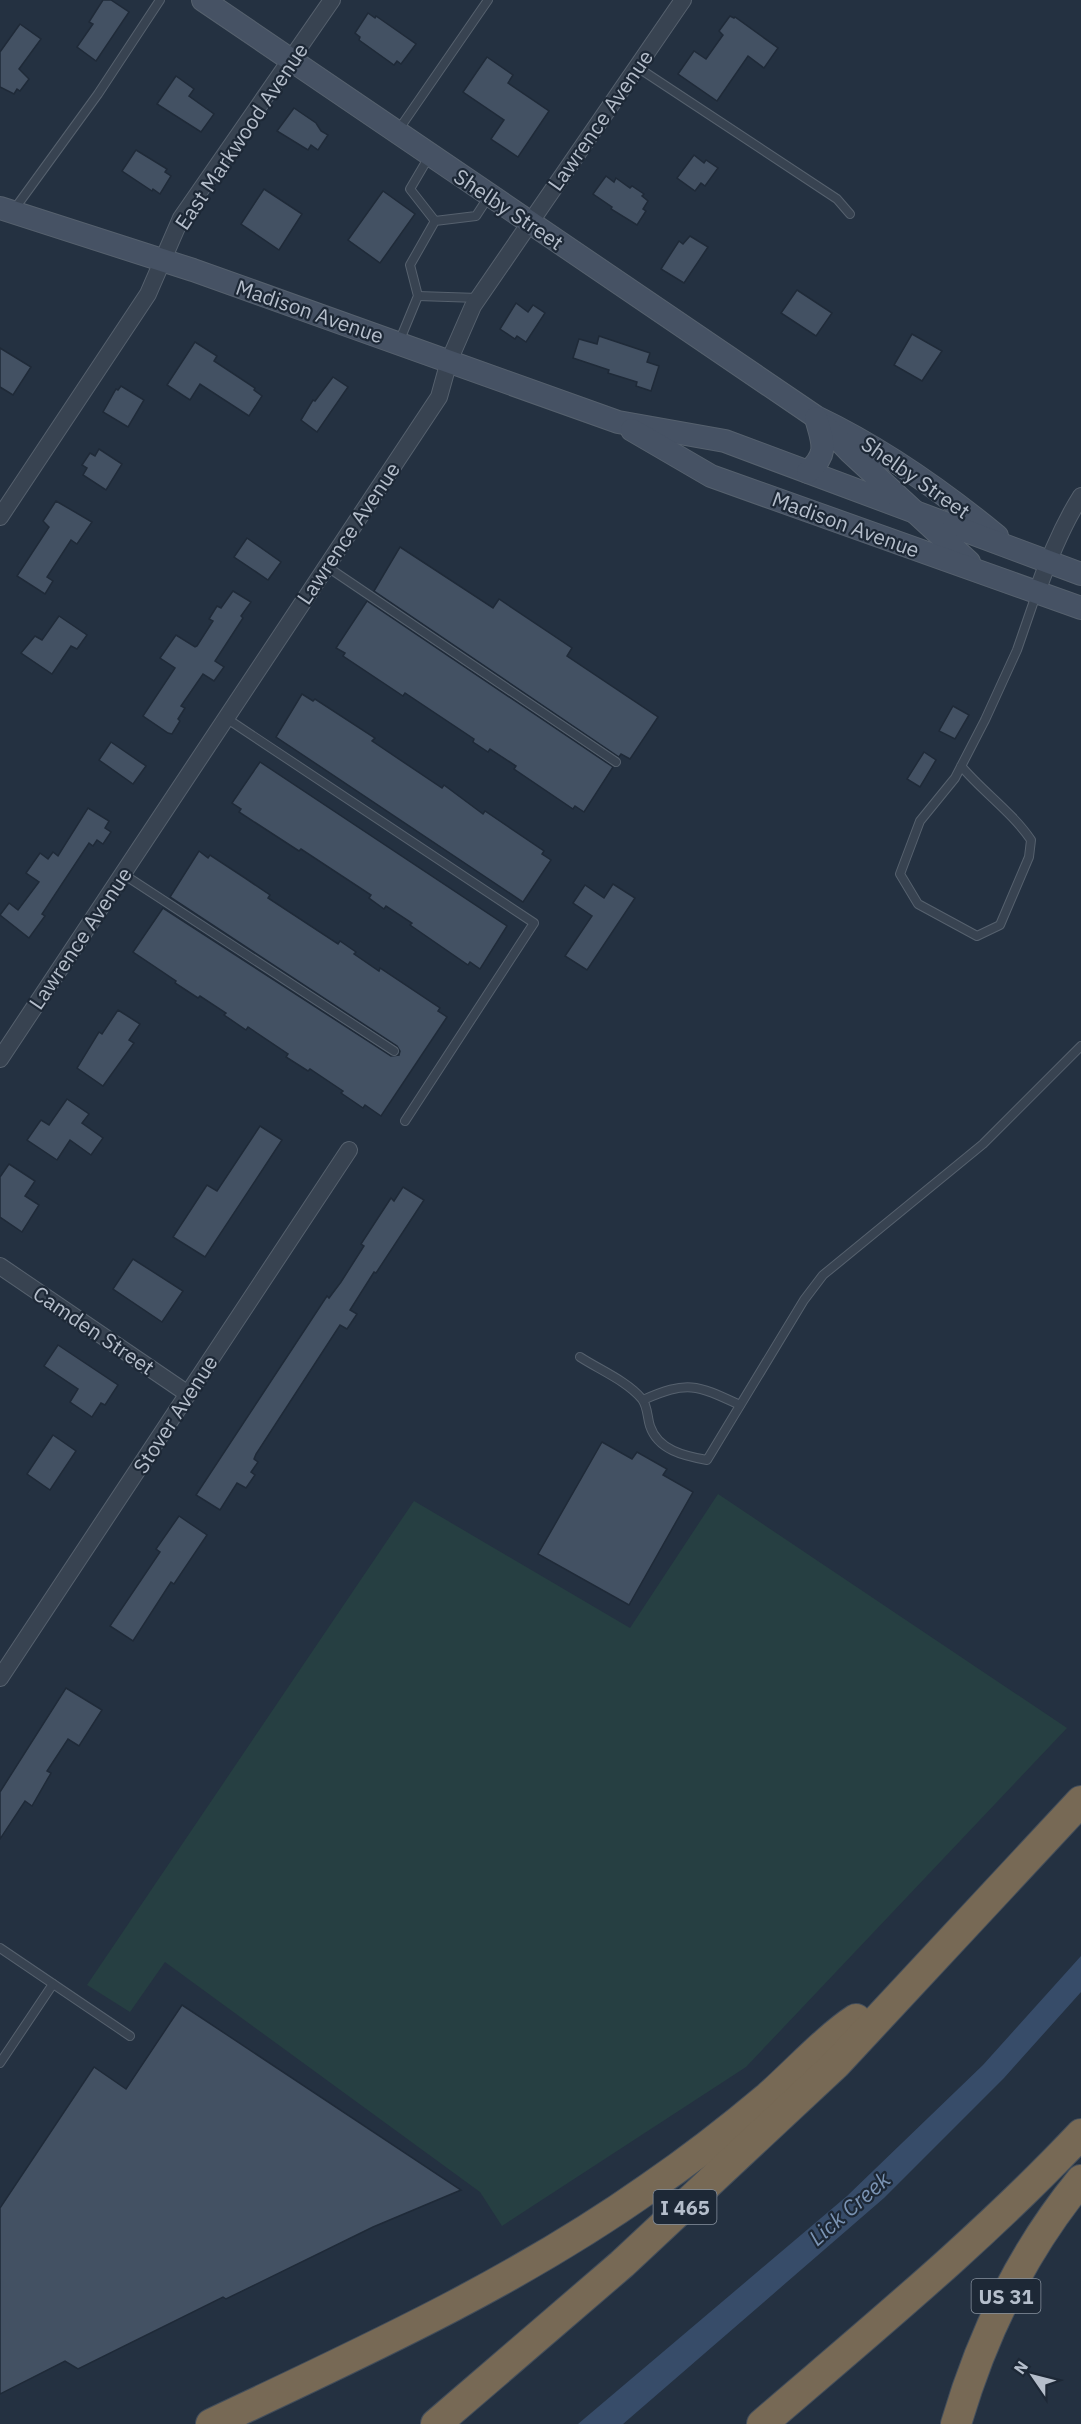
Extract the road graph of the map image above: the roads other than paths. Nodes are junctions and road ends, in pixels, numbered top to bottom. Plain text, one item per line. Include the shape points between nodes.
1 (160, 0) edge
2 (203, 0) edge
3 (332, 0) edge
4 (488, 0) edge
5 (683, 0) edge
6 (291, 60) junction
7 (637, 67) junction
8 (397, 132) junction
9 (430, 155) junction
10 (489, 195) junction
11 (6, 210) edge
12 (850, 214) dead end
13 (435, 221) junction
14 (529, 222) junction
15 (163, 260) junction
16 (418, 296) junction
17 (478, 298) junction
18 (398, 343) junction
19 (449, 361) junction
20 (816, 417) junction
21 (618, 422) junction
22 (808, 472) junction
23 (1081, 496) edge
24 (916, 512) junction
25 (0, 517) edge
26 (1009, 546) junction
27 (1047, 562) junction
28 (326, 566) junction
29 (985, 574) junction
30 (1081, 574) edge
31 (1037, 592) junction
32 (1081, 608) edge
33 (225, 718) junction
34 (616, 762) dead end
35 (961, 766) junction
36 (123, 874) junction
37 (1081, 1046) edge
38 (394, 1052) dead end
39 (0, 1059) edge
40 (405, 1121) dead end
41 (349, 1150) dead end
42 (0, 1266) edge
43 (580, 1357) dead end
44 (188, 1394) junction
45 (643, 1400) junction
46 (740, 1405) junction
47 (0, 1678) edge
48 (1081, 1801) edge
49 (0, 1948) edge
50 (921, 1975) junction
51 (52, 1984) junction
52 (130, 2036) dead end
53 (0, 2063) edge
54 (1081, 2134) edge
55 (1081, 2180) edge
56 (864, 2336) junction
57 (211, 2424) edge
58 (436, 2424) edge
59 (741, 2424) edge
60 (762, 2424) edge
61 (956, 2424) edge

1 - 11 lane via 98,94
2 - 6 main road, Shelby Street
3 - 6 street, East Markwood Avenue
4 - 8 lane
5 - 7 street, Lawrence Avenue
6 - 8 main road, Shelby Street
6 - 15 street, East Markwood Avenue via 181,218
7 - 12 lane via 837,199
7 - 14 street, Lawrence Avenue
8 - 9 main road, Shelby Street
9 - 10 main road, Shelby Street
9 - 13 lane via 410,189
10 - 13 lane via 476,216
10 - 14 main road, Shelby Street
11 - 15 main road, Madison Avenue
13 - 16 lane via 410,265
14 - 17 street, Lawrence Avenue
14 - 20 main road, Shelby Street
15 - 18 main road, Madison Avenue
15 - 25 street, East Markwood Avenue via 143,302
16 - 17 lane
16 - 18 lane
17 - 19 street, Lawrence Avenue
18 - 19 main road, Madison Avenue
19 - 21 main road, Madison Avenue
19 - 28 street, Lawrence Avenue via 439,397
20 - 22 main road via 823,452
20 - 24 main road, Shelby Street
20 - 26 main road, Shelby Street via 860,437 959,504
21 - 22 main road, Madison Avenue via 725,441
21 - 29 main road, Madison Avenue via 711,476
22 - 24 main road, Madison Avenue
23 - 27 street
24 - 26 main road, Madison Avenue
24 - 29 main road, Shelby Street via 958,555
26 - 27 main road, Madison Avenue
27 - 30 main road, Madison Avenue
27 - 31 street
28 - 33 street, Lawrence Avenue
28 - 34 lane
29 - 31 main road, Madison Avenue
31 - 32 main road, Madison Avenue
31 - 35 lane via 1017,650
33 - 36 street, Lawrence Avenue
33 - 40 lane via 534,923
35 - 35 lane via 920,821 900,874 918,904 977,936 999,925 1029,857 1031,840
36 - 38 lane
36 - 39 street, Lawrence Avenue
37 - 46 lane via 983,1144 824,1275 804,1300
41 - 44 street, Stover Avenue
42 - 44 street, Camden Street
43 - 45 lane
44 - 47 street, Stover Avenue
45 - 46 lane via 678,1387 693,1386
45 - 46 lane via 650,1427 660,1443 686,1456 707,1460
48 - 50 highway, I 465
49 - 51 lane
50 - 57 highway via 851,2022 709,2144 591,2228 545,2257 364,2352
50 - 58 highway, I 465 via 836,2064 693,2199
51 - 52 lane
51 - 53 lane
54 - 56 highway via 986,2229
55 - 61 highway, US 31 via 1048,2223 1008,2291 969,2380
56 - 59 highway
56 - 60 highway

